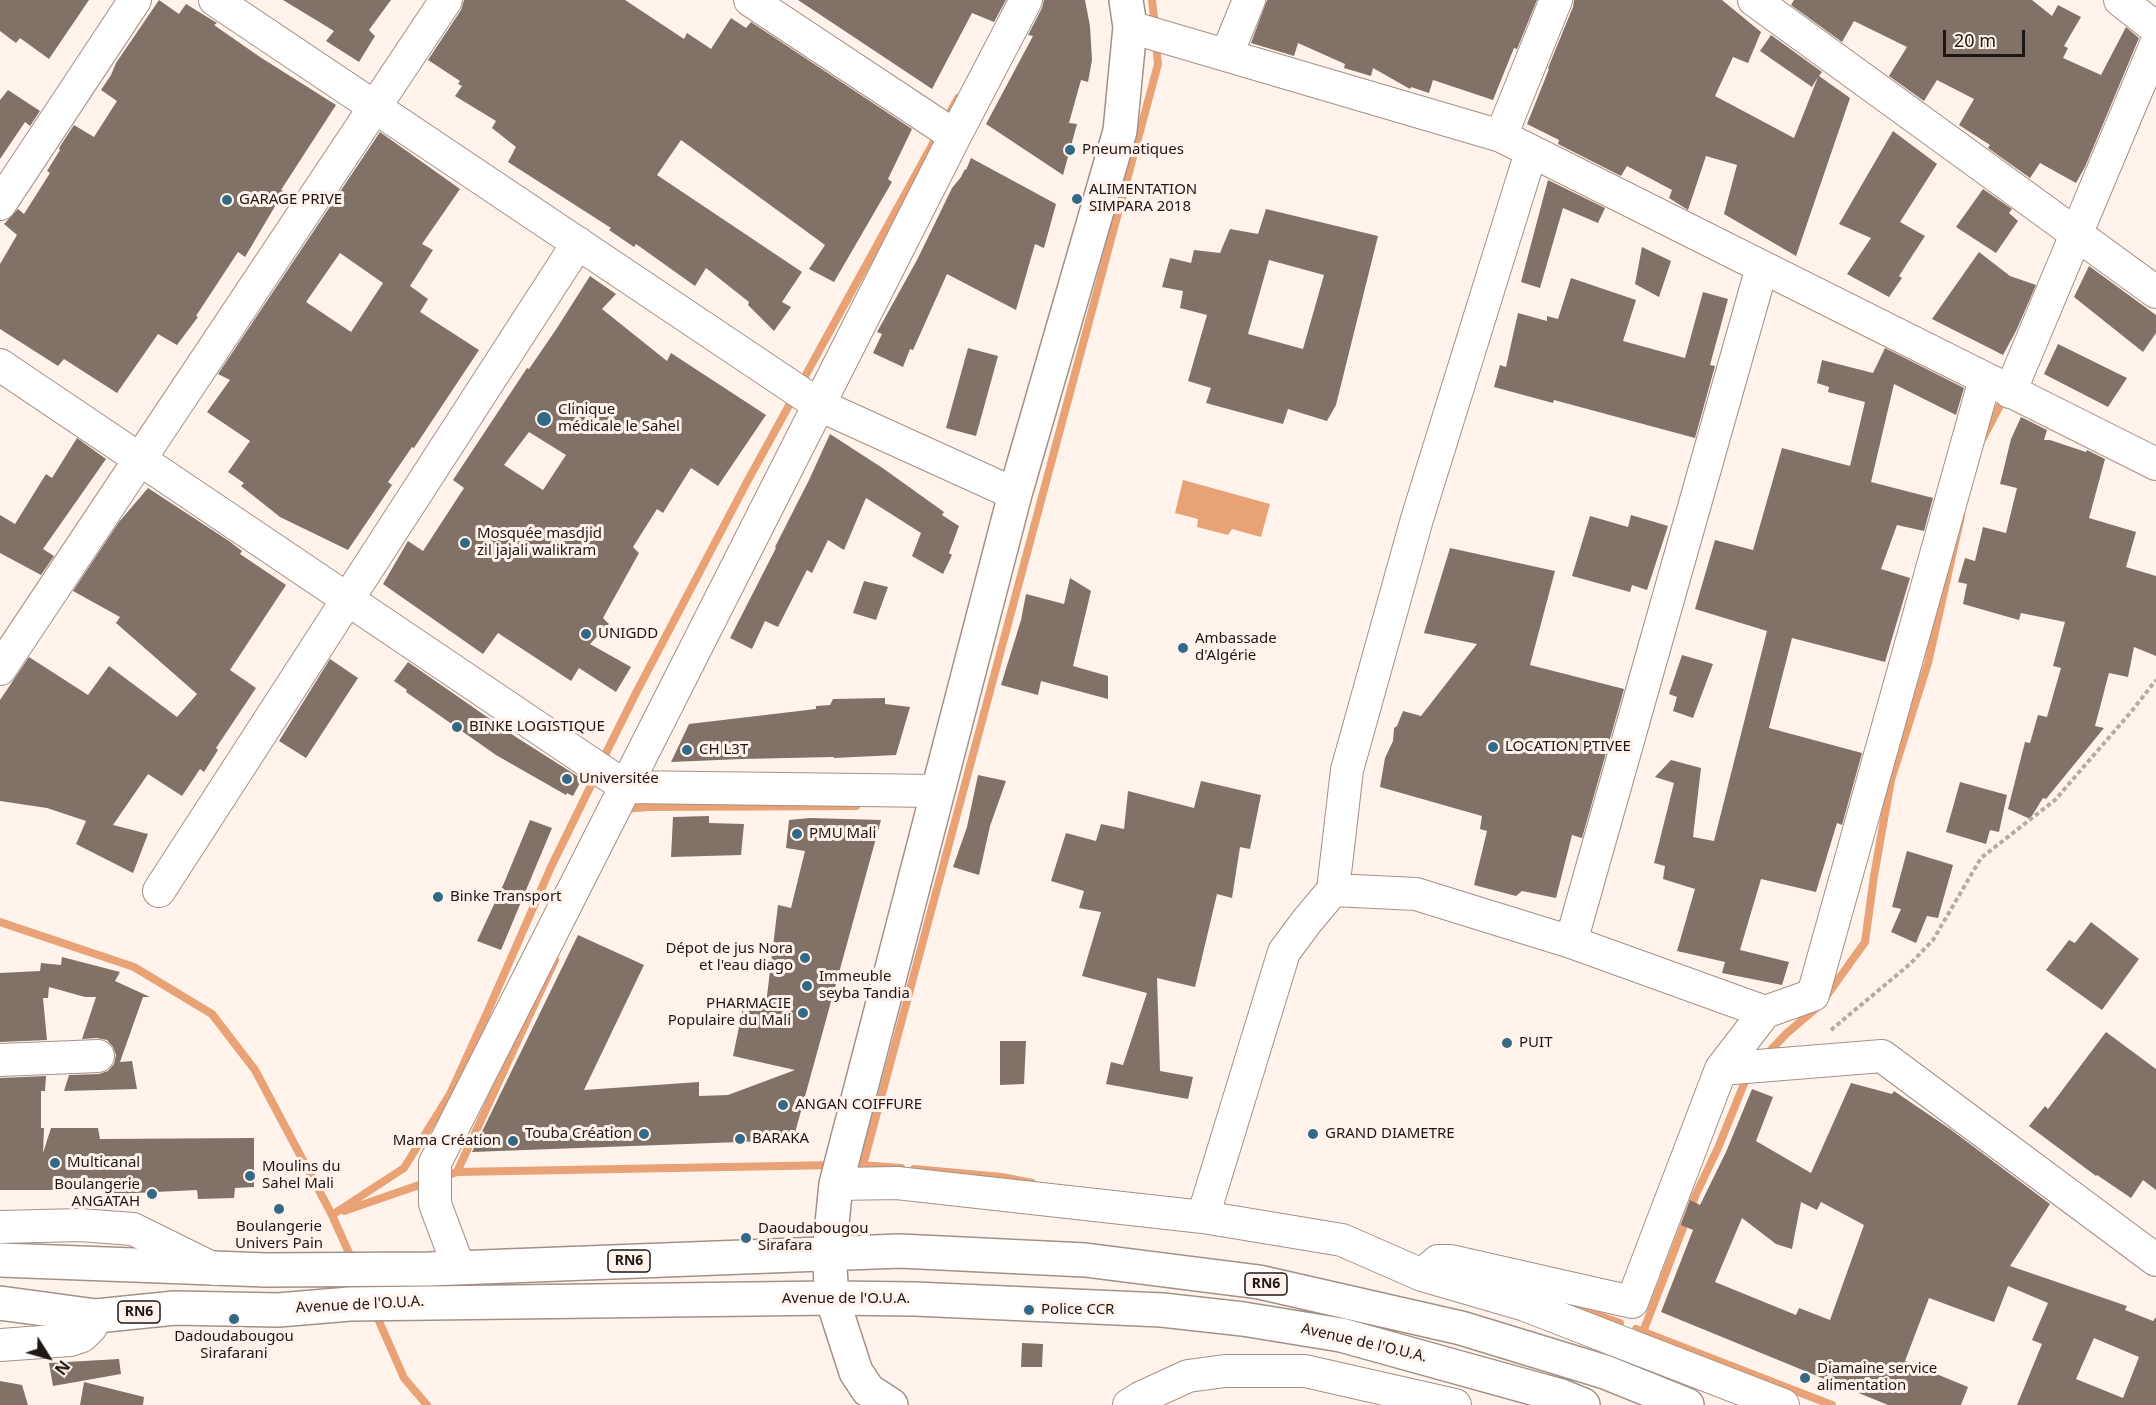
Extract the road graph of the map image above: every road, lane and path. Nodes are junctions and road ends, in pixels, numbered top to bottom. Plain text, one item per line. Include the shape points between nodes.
1 (135, 0) edge
2 (215, 0) edge
3 (446, 0) edge
4 (750, 0) edge
5 (1026, 0) edge
6 (1249, 0) edge
7 (1556, 0) edge
8 (1754, 0) edge
9 (2120, 0) edge
10 (1128, 14) edge
11 (2156, 28) edge
12 (2156, 44) edge
13 (1227, 54) junction
14 (375, 107) junction
15 (1501, 135) junction
16 (955, 136) junction
17 (1531, 152) junction
18 (0, 204) edge
19 (2077, 234) junction
20 (578, 243) junction
21 (1762, 267) junction
22 (2156, 291) edge
23 (0, 365) edge
24 (1998, 386) junction
25 (819, 405) junction
26 (140, 459) junction
27 (2156, 464) edge
28 (1015, 494) junction
29 (347, 599) junction
30 (0, 669) edge
31 (2156, 680) edge
32 (626, 787) junction
33 (938, 791) junction
34 (1333, 890) junction
35 (159, 891) dead end
36 (1572, 942) junction
37 (1765, 1012) junction
38 (98, 1056) dead end
39 (0, 1060) edge
40 (1796, 1063) junction
41 (1721, 1069) junction
42 (836, 1184) junction
43 (1203, 1217) junction
44 (0, 1227) edge
45 (829, 1253) junction
46 (0, 1260) edge
47 (2156, 1260) edge
48 (444, 1268) junction
49 (215, 1269) junction
50 (1422, 1275) junction
51 (832, 1298) junction
52 (0, 1303) edge
53 (96, 1316) junction
54 (0, 1345) edge
55 (891, 1405) edge
56 (1128, 1405) edge
57 (1455, 1405) edge
58 (1584, 1405) edge
59 (1687, 1405) edge
60 (1783, 1405) edge

1 - 18 street
2 - 14 street
3 - 14 street
4 - 16 street
5 - 16 street
6 - 13 street
7 - 15 street
8 - 19 street
9 - 11 street
10 - 13 street
10 - 28 main road via 1120,131
12 - 19 street
13 - 15 street
14 - 20 street
14 - 26 street
15 - 17 street
16 - 25 street
17 - 21 street
17 - 34 street via 1417,519 1347,771
19 - 22 street
19 - 24 street
20 - 25 street
20 - 29 street
21 - 24 street
21 - 36 street
23 - 26 street
24 - 27 street
24 - 37 street via 1813,994
25 - 28 street
25 - 32 street
26 - 29 street
26 - 30 street
28 - 33 main road
29 - 32 street
29 - 35 street
31 - 40 path via 2055,800 1981,858 1933,940
32 - 33 street
32 - 48 street via 435,1163 435,1204
33 - 42 main road
34 - 36 street via 1416,894
34 - 43 street via 1284,952
36 - 37 street
37 - 41 street
38 - 39 street
40 - 41 street
40 - 47 street via 1882,1056
41 - 50 street via 1632,1302 1451,1261 1438,1261
42 - 43 street via 897,1183
42 - 45 main road
43 - 50 street via 1342,1240
44 - 49 street via 80,1225 133,1229
45 - 48 main road, RN6
45 - 51 main road
45 - 59 main road, RN6 via 900,1251 1085,1260 1259,1282 1461,1328 1605,1372
46 - 49 main road, RN6
48 - 49 main road, RN6
50 - 60 street via 1525,1305
51 - 53 main road, Avenue de l'O.U.A. / RN6 via 454,1301 278,1310 175,1308
51 - 55 main road via 856,1372 868,1390
51 - 58 main road, Avenue de l'O.U.A. / RN6 via 1162,1310 1243,1319 1341,1335
52 - 53 main road, Avenue de l'O.U.A. / RN6
53 - 54 street via 91,1328 70,1340
56 - 57 street via 1188,1376 1305,1371

